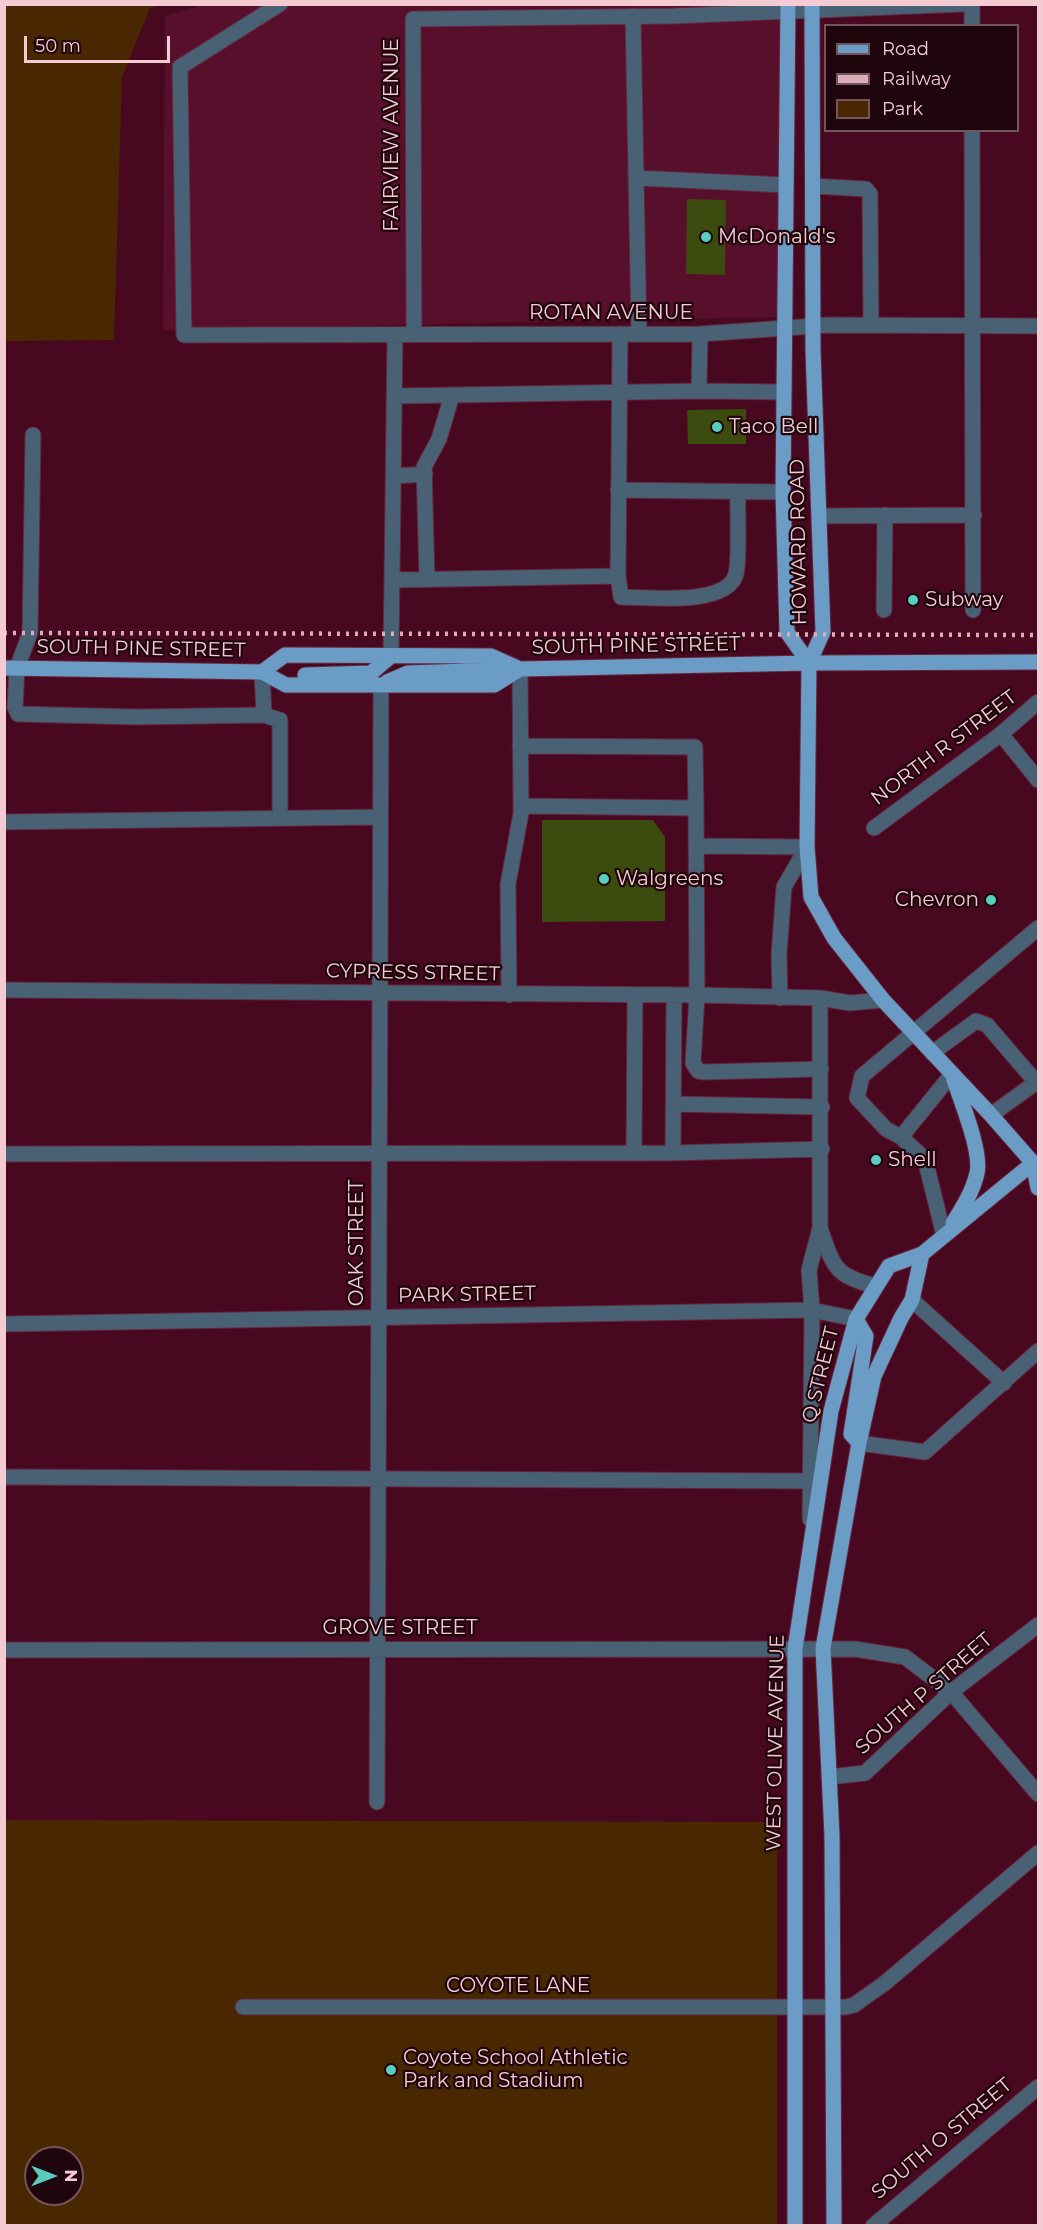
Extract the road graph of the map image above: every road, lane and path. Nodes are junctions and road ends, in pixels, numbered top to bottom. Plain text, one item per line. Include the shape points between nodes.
1 (280, 4) edge
2 (964, 4) edge
3 (972, 4) edge
4 (812, 6) edge
5 (787, 7) edge
6 (698, 9) edge
7 (633, 16) junction
8 (972, 24) edge
9 (972, 132) edge
10 (636, 178) junction
11 (786, 185) junction
12 (813, 186) junction
13 (814, 326) junction
14 (871, 326) junction
15 (971, 326) junction
16 (1038, 326) edge
17 (785, 329) junction
18 (395, 334) junction
19 (414, 334) junction
20 (620, 334) junction
21 (639, 334) junction
22 (700, 334) junction
23 (699, 391) junction
24 (619, 392) junction
25 (784, 392) junction
26 (452, 395) junction
27 (394, 396) junction
28 (33, 435) dead end
29 (425, 474) junction
30 (394, 476) junction
31 (618, 490) junction
32 (738, 492) junction
33 (783, 492) junction
34 (885, 515) junction
35 (974, 515) junction
36 (820, 516) junction
37 (618, 576) junction
38 (427, 579) junction
39 (393, 580) junction
40 (884, 610) dead end
41 (973, 610) dead end
42 (391, 656) junction
43 (1038, 662) edge
44 (808, 663) junction
45 (514, 667) junction
46 (11, 668) edge
47 (266, 674) junction
48 (381, 685) junction
49 (1038, 702) edge
50 (264, 715) junction
51 (1001, 734) junction
52 (520, 746) junction
53 (1038, 780) edge
54 (521, 806) junction
55 (696, 808) junction
56 (379, 817) junction
57 (280, 818) junction
58 (4, 822) edge
59 (874, 828) dead end
60 (696, 846) junction
61 (807, 848) junction
62 (1038, 928) edge
63 (4, 990) edge
64 (379, 994) junction
65 (509, 995) junction
66 (697, 995) junction
67 (635, 996) junction
68 (674, 997) junction
69 (780, 998) junction
70 (820, 998) junction
71 (883, 1000) junction
72 (913, 1033) junction
73 (932, 1053) junction
74 (821, 1069) junction
75 (952, 1074) junction
76 (1037, 1081) edge
77 (673, 1104) junction
78 (822, 1107) junction
79 (992, 1115) junction
80 (901, 1137) junction
81 (822, 1149) junction
82 (673, 1152) junction
83 (378, 1153) junction
84 (634, 1153) junction
85 (4, 1154) edge
86 (1037, 1162) edge
87 (1038, 1188) edge
88 (820, 1228) junction
89 (946, 1235) junction
90 (922, 1254) junction
91 (875, 1286) junction
92 (912, 1300) junction
93 (812, 1310) junction
94 (378, 1318) junction
95 (856, 1319) junction
96 (4, 1324) edge
97 (1038, 1351) edge
98 (1004, 1383) junction
99 (859, 1443) junction
100 (4, 1477) edge
101 (378, 1478) junction
102 (810, 1481) junction
103 (810, 1538) junction
104 (1038, 1625) edge
105 (823, 1648) junction
106 (377, 1649) junction
107 (795, 1649) junction
108 (4, 1650) edge
109 (951, 1692) junction
110 (829, 1777) junction
111 (1038, 1794) edge
112 (377, 1802) dead end
113 (1038, 1853) edge
114 (243, 2007) dead end
115 (794, 2007) junction
116 (833, 2007) junction
117 (1038, 2086) edge
118 (795, 2226) edge
119 (834, 2226) edge
120 (873, 2226) edge

1 - 18 street, ROTAN AVENUE via 180,67 184,335
2 - 4 street, FAIRVIEW AVENUE
3 - 8 street
4 - 5 street, FAIRVIEW AVENUE
4 - 12 main road, HOWARD ROAD
5 - 6 street, FAIRVIEW AVENUE
5 - 11 main road, HOWARD ROAD
6 - 7 street, FAIRVIEW AVENUE
7 - 10 street
7 - 19 street, FAIRVIEW AVENUE via 413,19
9 - 15 street
10 - 11 street
10 - 21 street
11 - 17 main road, HOWARD ROAD
12 - 13 main road, HOWARD ROAD
12 - 14 street via 858,186 870,194
13 - 14 street, ROTAN AVENUE
13 - 17 street, ROTAN AVENUE
13 - 36 main road, HOWARD ROAD
14 - 15 street, ROTAN AVENUE
15 - 16 street, ROTAN AVENUE
15 - 35 street
17 - 22 street, ROTAN AVENUE
17 - 25 main road, HOWARD ROAD
18 - 19 street, ROTAN AVENUE
18 - 27 street
19 - 20 street, ROTAN AVENUE
20 - 21 street, ROTAN AVENUE
20 - 24 street
21 - 22 street, ROTAN AVENUE
22 - 23 street
23 - 24 street
23 - 25 street
24 - 26 street
24 - 31 street
25 - 33 main road, HOWARD ROAD
26 - 27 street
26 - 29 street via 439,439 424,467
27 - 30 street
28 - 46 street via 30,633
29 - 30 street
29 - 38 street
30 - 39 street
31 - 32 street
31 - 37 street
32 - 33 street
32 - 37 street via 736,576 723,591 700,597 621,597
33 - 44 main road, HOWARD ROAD via 787,632
34 - 35 street
34 - 36 street
34 - 40 street
35 - 41 street
36 - 44 main road, HOWARD ROAD via 823,632
37 - 38 street
38 - 39 street
39 - 42 street
42 - 45 main road, SOUTH PINE STREET via 491,656
42 - 47 main road, SOUTH PINE STREET via 285,656
43 - 44 main road, SOUTH PINE STREET
44 - 45 main road, SOUTH PINE STREET
44 - 61 main road
45 - 48 main road via 494,685
45 - 52 street
46 - 47 main road, SOUTH PINE STREET
46 - 50 street via 18,714
47 - 48 main road via 286,685
47 - 50 street
48 - 56 street, OAK STREET
49 - 51 street, NORTH R STREET
50 - 57 street via 280,720
51 - 53 street
51 - 59 street, NORTH R STREET
52 - 54 street
52 - 55 street via 695,747
54 - 55 street
54 - 65 street via 508,884
55 - 60 street
56 - 57 street
56 - 64 street, OAK STREET
57 - 58 street
60 - 61 street
60 - 66 street
61 - 69 street via 784,887
61 - 71 main road via 811,897 834,938
62 - 72 street
63 - 64 street, CYPRESS STREET
64 - 65 street, CYPRESS STREET
64 - 83 street, OAK STREET
65 - 67 street, CYPRESS STREET
66 - 68 street, CYPRESS STREET
66 - 69 street, CYPRESS STREET
66 - 74 street via 693,1063 698,1071
67 - 68 street, CYPRESS STREET
67 - 84 street
68 - 77 street
69 - 70 street, CYPRESS STREET
70 - 71 street, CYPRESS STREET via 850,1003
70 - 74 street, WEST OLIVE AVENUE
71 - 72 main road
72 - 73 main road
72 - 80 street via 861,1076 858,1088 857,1098 886,1129
73 - 75 main road
73 - 76 street via 976,1021 987,1025
74 - 78 street, WEST OLIVE AVENUE
75 - 79 main road
75 - 80 street
75 - 89 main road via 971,1127 978,1171 969,1196
76 - 79 street
77 - 78 street
77 - 82 street
78 - 81 street, WEST OLIVE AVENUE
79 - 86 main road
80 - 89 street via 925,1159
81 - 82 street
81 - 88 street, WEST OLIVE AVENUE
82 - 84 street
83 - 84 street
83 - 85 street
83 - 94 street, OAK STREET
86 - 87 main road
86 - 89 main road, Q STREET
88 - 91 street, WEST OLIVE AVENUE via 838,1269 848,1279
88 - 93 street, WEST OLIVE AVENUE via 809,1270
89 - 90 main road, Q STREET
90 - 91 main road, Q STREET via 889,1266
90 - 92 main road
91 - 95 main road, Q STREET
92 - 98 street
92 - 99 main road via 874,1376
93 - 94 street, PARK STREET
93 - 95 street, PARK STREET
93 - 102 street, WEST OLIVE AVENUE
94 - 96 street, PARK STREET
94 - 101 street, OAK STREET
95 - 99 main road via 866,1336 850,1434
95 - 103 main road, Q STREET via 831,1411
97 - 98 street
98 - 99 street via 925,1452
99 - 105 main road
100 - 101 street
101 - 102 street
101 - 106 street, OAK STREET
102 - 103 street, WEST OLIVE AVENUE
103 - 107 main road, WEST OLIVE AVENUE
104 - 109 street, SOUTH P STREET
105 - 107 street, GROVE STREET
105 - 109 street, GROVE STREET via 905,1657
105 - 110 main road
106 - 107 street, GROVE STREET
106 - 108 street, GROVE STREET
106 - 112 street, OAK STREET
107 - 115 main road, WEST OLIVE AVENUE
109 - 110 street, SOUTH P STREET via 865,1773
109 - 111 street, GROVE STREET
110 - 116 main road
113 - 116 street, COYOTE LANE via 885,1983 854,2005
114 - 115 street, COYOTE LANE
115 - 116 street, COYOTE LANE
115 - 118 main road, WEST OLIVE AVENUE
116 - 119 main road
117 - 120 street, SOUTH O STREET

